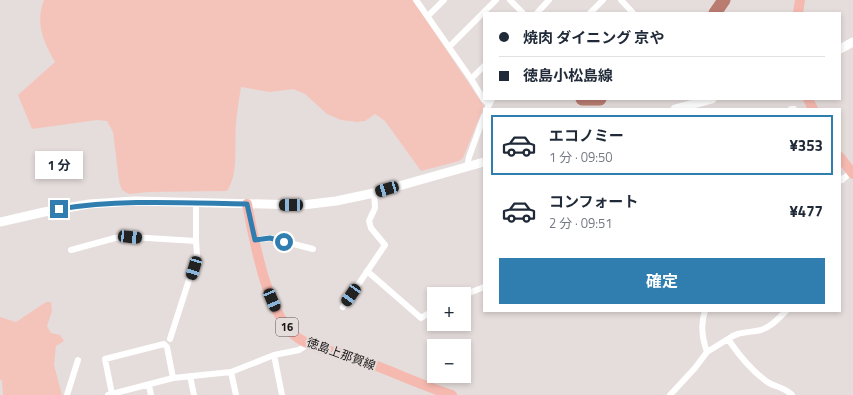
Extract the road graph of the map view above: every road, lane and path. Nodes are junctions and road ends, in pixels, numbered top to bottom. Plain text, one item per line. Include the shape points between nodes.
1 (416, 0) edge
2 (444, 0) edge
3 (496, 0) edge
4 (510, 0) edge
5 (549, 0) edge
6 (603, 0) edge
7 (621, 0) edge
8 (800, 0) edge
9 (484, 12) edge
10 (522, 12) edge
11 (537, 12) edge
12 (591, 12) edge
13 (632, 12) edge
14 (798, 12) edge
15 (483, 13) edge
16 (428, 16) junction
17 (853, 42) edge
18 (450, 47) junction
19 (841, 48) edge
20 (483, 67) edge
21 (471, 79) junction
22 (483, 98) edge
23 (708, 100) edge
24 (679, 108) edge
25 (483, 119) edge
26 (841, 158) edge
27 (483, 162) edge
28 (467, 167) junction
29 (852, 173) edge
30 (841, 179) edge
31 (374, 193) junction
32 (196, 203) junction
33 (247, 204) junction
34 (0, 222) edge
35 (255, 240) junction
36 (196, 241) junction
37 (313, 249) dead end
38 (71, 250) dead end
39 (367, 271) junction
40 (483, 287) edge
41 (471, 292) edge
42 (343, 307) dead end
43 (705, 312) edge
44 (785, 312) edge
45 (427, 314) edge
46 (170, 339) dead end
47 (728, 340) junction
48 (308, 344) junction
49 (706, 352) junction
50 (274, 355) junction
51 (78, 360) dead end
52 (231, 372) junction
53 (190, 376) junction
54 (173, 378) junction
55 (148, 384) junction
56 (110, 394) edge
57 (67, 395) edge
58 (151, 395) edge
59 (194, 395) edge
60 (236, 395) edge
61 (282, 395) edge
62 (452, 395) edge
63 (670, 395) edge
64 (792, 395) edge

1 - 16 street
2 - 16 street
3 - 9 street
4 - 10 street
5 - 11 street
6 - 12 street
7 - 13 street
8 - 14 main road
15 - 18 street
16 - 18 street
17 - 19 main road
18 - 21 street
20 - 21 street
21 - 22 street
23 - 24 main road
25 - 28 street
26 - 29 main road
27 - 28 main road
28 - 31 main road
29 - 30 street
31 - 33 main road via 303,205
31 - 39 street via 375,208 369,221 371,228 385,245
32 - 33 main road
32 - 34 main road via 135,201 89,204
32 - 36 street
33 - 35 main road, 徳島上那賀線 / 16
35 - 37 street via 270,238
35 - 48 main road, 徳島上那賀線 / 16 via 277,312 292,333
36 - 38 street via 115,238
36 - 46 street via 197,255
39 - 42 street
39 - 45 street via 421,318
40 - 41 street
43 - 49 street via 702,331
44 - 47 street via 772,325 740,333
47 - 49 street
47 - 64 street via 766,381 784,388
48 - 50 street via 299,350
48 - 62 main road, 徳島上那賀線 / 16 via 358,359
49 - 63 street
50 - 52 street
50 - 61 street
51 - 57 street
52 - 53 street
52 - 60 street
53 - 54 street
53 - 59 street
54 - 55 street
54 - 56 street via 167,347 164,344 105,358
55 - 56 street
55 - 58 street

